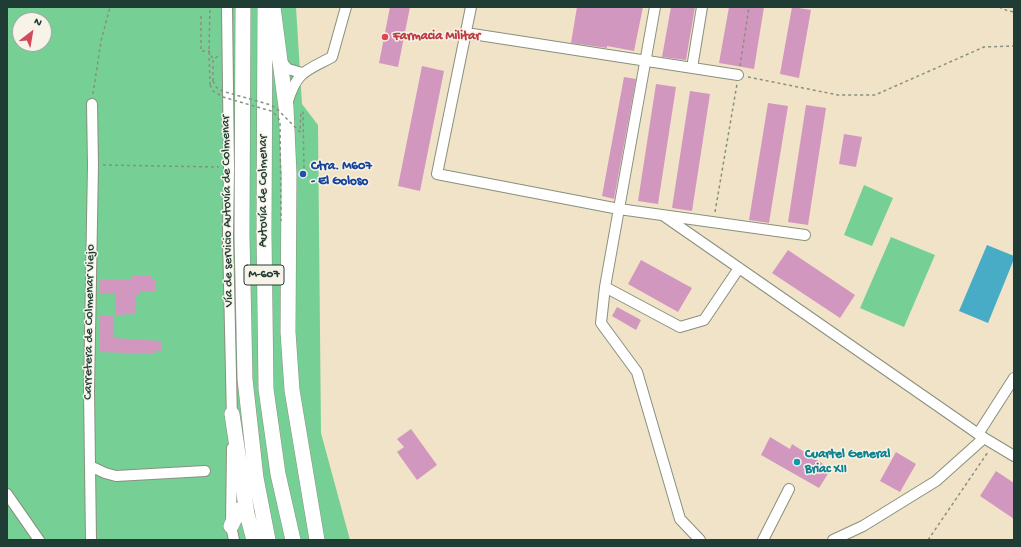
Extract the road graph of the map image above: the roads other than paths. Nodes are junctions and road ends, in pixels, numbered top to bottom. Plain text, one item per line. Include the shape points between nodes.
1 (224, 7) edge
2 (227, 7) edge
3 (243, 7) edge
4 (265, 7) edge
5 (273, 7) edge
6 (346, 7) edge
7 (471, 7) edge
8 (654, 7) edge
9 (702, 7) edge
10 (466, 33) junction
11 (279, 59) junction
12 (645, 60) junction
13 (228, 63) junction
14 (692, 68) junction
15 (302, 73) junction
16 (738, 75) road end
17 (92, 104) road end
18 (286, 107) junction
19 (619, 209) junction
20 (662, 215) junction
21 (805, 235) dead end
22 (739, 268) junction
23 (605, 287) junction
24 (1014, 378) edge
25 (232, 414) junction
26 (981, 436) junction
27 (1014, 456) edge
28 (90, 466) junction
29 (205, 471) dead end
30 (789, 489) dead end
31 (7, 494) edge
32 (247, 514) junction
33 (232, 533) edge
34 (39, 540) edge
35 (91, 540) edge
36 (254, 540) edge
37 (268, 540) edge
38 (293, 540) edge
39 (317, 540) edge
40 (700, 540) edge
41 (763, 540) edge
42 (833, 540) edge

1 - 13 street via 221,17 222,53
2 - 13 street, Vía de servicio Autovía de Colmenar
3 - 37 highway, Autovía de Colmenar / M-607 via 242,234 245,379 256,478
4 - 38 highway, Autovía de Colmenar / M-607 via 266,389 278,474
5 - 11 highway
6 - 15 street via 332,57
7 - 10 street
8 - 12 street
9 - 14 street
10 - 12 street
10 - 19 street via 437,174
11 - 15 street via 288,70
11 - 18 highway
12 - 14 street
12 - 19 street
13 - 25 street, Vía de servicio Autovía de Colmenar
14 - 16 street
15 - 18 street via 292,86
17 - 28 street, Carretera de Colmenar Viejo
18 - 39 highway via 289,174 288,332 292,390
19 - 20 street
19 - 23 street
20 - 21 street
20 - 22 street
22 - 23 street via 704,320 680,327
22 - 26 street
23 - 40 street via 601,323 637,372 680,519
24 - 26 street
25 - 32 highway
25 - 33 street, Vía de servicio Autovía de Colmenar
26 - 27 street
26 - 42 street via 936,481 863,526
28 - 29 street via 116,476
28 - 35 street, Carretera de Colmenar Viejo
30 - 41 street
31 - 34 street
32 - 33 highway via 239,510
32 - 36 highway

